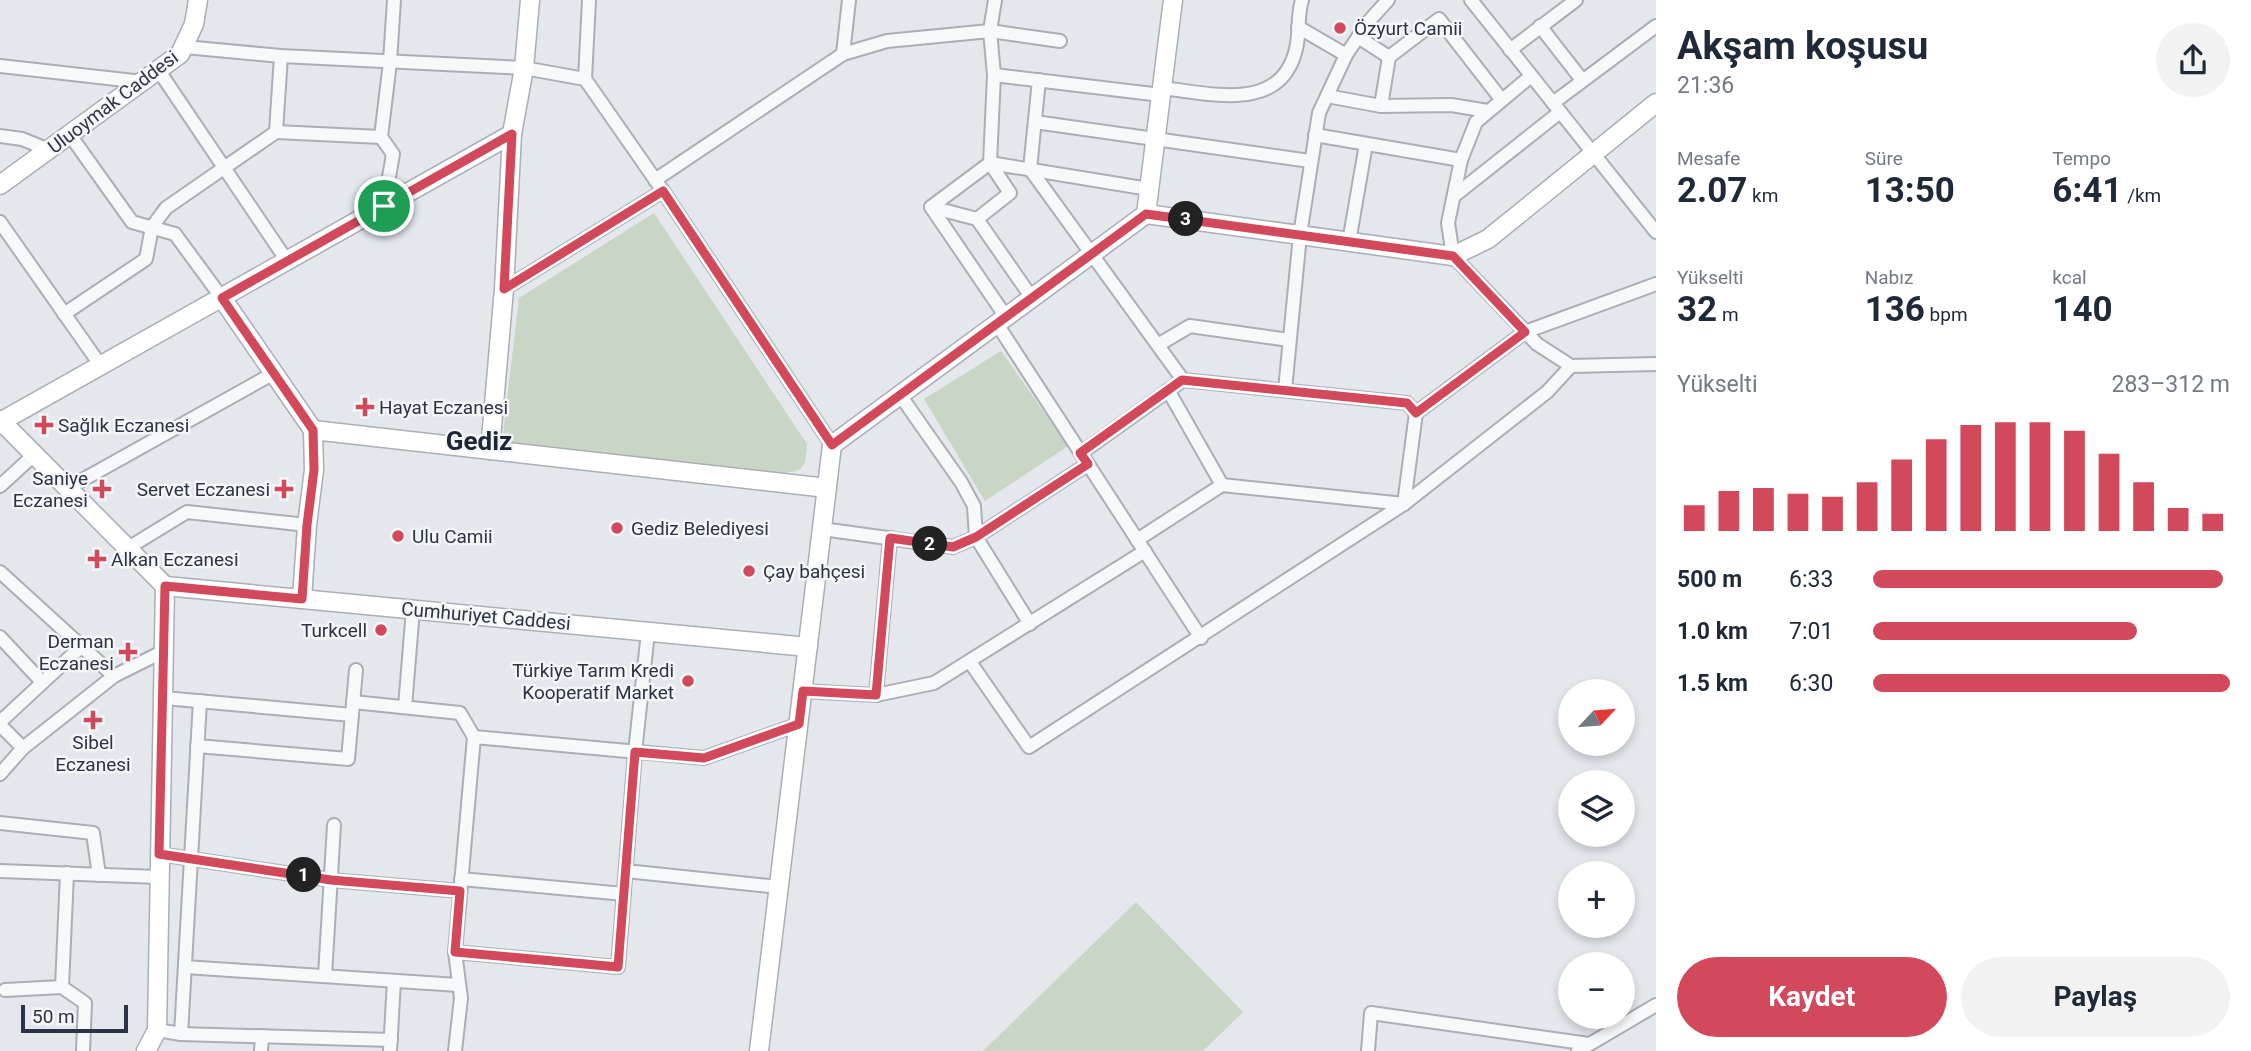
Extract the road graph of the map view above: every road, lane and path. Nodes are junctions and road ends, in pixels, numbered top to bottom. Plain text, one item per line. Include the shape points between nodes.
1 (194, 0) edge
2 (394, 0) edge
3 (530, 0) edge
4 (589, 0) edge
5 (849, 0) edge
6 (995, 0) edge
7 (1173, 0) edge
8 (1301, 0) edge
9 (1388, 0) edge
10 (1471, 0) edge
11 (1570, 2) edge
12 (1540, 26) junction
13 (1656, 26) edge
14 (1298, 27) junction
15 (990, 31) junction
16 (1358, 37) junction
17 (1060, 41) dead end
18 (185, 47) junction
19 (1510, 50) junction
20 (842, 54) junction
21 (1346, 55) junction
22 (281, 56) junction
23 (1389, 57) junction
24 (390, 62) junction
25 (0, 66) edge
26 (524, 68) junction
27 (159, 71) junction
28 (994, 75) junction
29 (1531, 76) junction
30 (584, 79) junction
31 (1039, 80) junction
32 (1582, 80) junction
33 (143, 82) junction
34 (1161, 91) junction
35 (1327, 96) junction
36 (1501, 99) junction
37 (1656, 103) edge
38 (1381, 106) junction
39 (1557, 108) junction
40 (1488, 111) junction
41 (1035, 122) junction
42 (276, 132) junction
43 (512, 134) junction
44 (70, 135) junction
45 (1315, 135) junction
46 (0, 136) edge
47 (381, 137) junction
48 (1154, 139) junction
49 (1366, 144) junction
50 (48, 150) junction
51 (1593, 154) junction
52 (1461, 160) junction
53 (1310, 161) junction
54 (990, 163) junction
55 (224, 168) junction
56 (1030, 169) junction
57 (0, 185) edge
58 (659, 185) junction
59 (1149, 189) junction
60 (1454, 196) junction
61 (384, 206) junction
62 (931, 207) junction
63 (1146, 214) junction
64 (977, 219) junction
65 (0, 222) edge
66 (152, 227) junction
67 (1656, 232) edge
68 (1300, 235) junction
69 (1349, 242) junction
70 (1093, 253) junction
71 (1453, 256) junction
72 (287, 261) junction
73 (1656, 284) edge
74 (504, 289) junction
75 (222, 298) junction
76 (1032, 298) junction
77 (64, 314) junction
78 (1001, 321) junction
79 (1525, 332) junction
80 (1289, 340) junction
81 (1158, 345) junction
82 (1656, 365) edge
83 (101, 366) junction
84 (1571, 366) junction
85 (274, 373) junction
86 (1182, 380) junction
87 (1168, 390) junction
88 (1285, 390) junction
89 (901, 395) junction
90 (1416, 413) junction
91 (1, 421) edge
92 (313, 430) junction
93 (832, 445) junction
94 (490, 450) junction
95 (35, 454) junction
96 (1084, 458) junction
97 (1222, 485) junction
98 (0, 486) edge
99 (68, 488) junction
100 (827, 488) junction
101 (1404, 505) junction
102 (307, 525) junction
103 (822, 529) junction
104 (976, 537) junction
105 (890, 538) junction
106 (1141, 546) junction
107 (128, 548) junction
108 (0, 572) edge
109 (165, 586) junction
110 (302, 599) junction
111 (413, 610) junction
112 (1030, 624) junction
113 (648, 632) junction
114 (0, 637) edge
115 (1200, 638) junction
116 (82, 646) junction
117 (808, 647) junction
118 (164, 651) junction
119 (970, 662) junction
120 (356, 670) dead end
121 (114, 676) junction
122 (42, 682) junction
123 (803, 691) junction
124 (876, 695) junction
125 (164, 698) junction
126 (200, 701) junction
127 (405, 707) junction
128 (352, 709) junction
129 (0, 724) edge
130 (799, 724) junction
131 (474, 737) junction
132 (197, 746) junction
133 (23, 748) junction
134 (635, 752) junction
135 (0, 774) edge
136 (0, 823) edge
137 (334, 825) dead end
138 (159, 854) junction
139 (192, 857) junction
140 (0, 871) edge
141 (626, 871) junction
142 (67, 873) junction
143 (99, 875) junction
144 (158, 877) junction
145 (331, 880) junction
146 (461, 885) junction
147 (779, 887) junction
148 (624, 894) junction
149 (455, 952) junction
150 (185, 967) junction
151 (325, 976) junction
152 (394, 981) junction
153 (458, 985) junction
154 (62, 987) junction
155 (5, 990) dead end
156 (1656, 1005) edge
157 (157, 1030) junction
158 (181, 1034) junction
159 (262, 1036) junction
160 (390, 1045) edge
161 (1584, 1047) edge
162 (83, 1051) edge
163 (146, 1051) edge
164 (261, 1051) edge
165 (455, 1051) edge
166 (759, 1051) edge
167 (1368, 1051) edge

1 - 18 street, Uluoymak Caddesi via 194,24
2 - 24 street
3 - 26 street
4 - 30 street
5 - 20 street
6 - 15 street
7 - 34 street
8 - 14 street
9 - 16 street
10 - 19 street
11 - 12 street
12 - 19 street
12 - 32 street
13 - 32 street
14 - 21 street
14 - 34 street via 1289,71 1261,92
15 - 17 street
15 - 20 street via 887,41
15 - 28 street
16 - 21 street
16 - 23 street
18 - 22 street
18 - 27 street, Uluoymak Caddesi
19 - 29 street
20 - 58 street
21 - 35 street
22 - 24 street
22 - 42 street
23 - 36 street via 1439,19
23 - 38 street
24 - 26 street
24 - 47 street
25 - 33 street
26 - 30 street
26 - 43 street
27 - 33 street, Uluoymak Caddesi
27 - 55 street
28 - 31 street
28 - 54 street
29 - 36 street
29 - 39 street
30 - 58 street
31 - 34 street
31 - 41 street
32 - 39 street
33 - 44 street, Uluoymak Caddesi
34 - 48 street
35 - 38 street
35 - 45 street
36 - 40 street
37 - 51 street
38 - 40 street via 1451,105
39 - 51 street
39 - 60 street
40 - 52 street via 1476,122
41 - 48 street
41 - 56 street
42 - 47 street
42 - 55 street
43 - 61 street
43 - 74 street
44 - 50 street, Uluoymak Caddesi
44 - 66 street via 132,222
45 - 49 street
45 - 53 street
46 - 50 street
47 - 61 street via 393,154
48 - 53 street
48 - 59 street
49 - 52 street
49 - 69 street
50 - 57 street, Uluoymak Caddesi
51 - 67 street
51 - 71 street via 1489,239
52 - 60 street
53 - 68 street
54 - 56 street
54 - 62 street
54 - 64 street via 1010,193
55 - 66 street via 166,208
55 - 72 street
56 - 59 street
56 - 70 street
58 - 74 street
58 - 93 street
59 - 63 street
60 - 71 street via 1448,223
61 - 72 street
62 - 64 street
62 - 78 street
63 - 68 street
63 - 70 street
64 - 76 street
65 - 77 street
66 - 75 street via 175,234
66 - 77 street via 146,259
68 - 69 street
68 - 80 street
69 - 71 street
70 - 76 street
70 - 81 street
71 - 79 street
72 - 75 street
73 - 79 street
74 - 94 street
75 - 83 street
75 - 85 street
76 - 78 street
77 - 83 street
78 - 89 street
78 - 96 street
79 - 84 street
79 - 90 street
80 - 81 street via 1191,326
80 - 88 street
81 - 86 street
82 - 84 street
83 - 91 street
84 - 101 street via 1547,391
85 - 92 street
85 - 99 street
86 - 87 street
86 - 88 street
87 - 96 street
87 - 97 street
88 - 90 street via 1407,403
89 - 93 street
89 - 104 street via 974,506
90 - 101 street
91 - 95 street
92 - 94 street
92 - 102 street via 314,470
93 - 100 street
94 - 100 street
95 - 98 street
95 - 99 street
96 - 104 street
96 - 106 street
97 - 101 street
97 - 106 street
99 - 107 street
100 - 103 street
101 - 115 street
102 - 107 street via 187,512
102 - 110 street
103 - 105 street
103 - 117 street
104 - 105 street via 953,547
104 - 112 street
105 - 124 street
106 - 112 street
106 - 115 street
107 - 109 street
108 - 116 street
109 - 110 street, Cumhuriyet Caddesi
109 - 118 street
110 - 111 street, Cumhuriyet Caddesi
111 - 113 street, Cumhuriyet Caddesi
111 - 127 street
112 - 119 street
113 - 117 street, Cumhuriyet Caddesi
113 - 134 street
114 - 122 street
115 - 119 street via 1030,747
116 - 121 street
116 - 122 street
117 - 123 street
118 - 121 street
118 - 125 street
119 - 124 street via 934,683
120 - 128 street
121 - 133 street
122 - 129 street
123 - 124 street
123 - 130 street
125 - 126 street
125 - 138 street
126 - 128 street
126 - 132 street
127 - 128 street
127 - 131 street via 460,713
128 - 132 street via 348,759
129 - 133 street
130 - 134 street via 704,758
130 - 147 street
131 - 134 street
131 - 146 street
132 - 139 street
133 - 135 street
134 - 141 street
136 - 143 street via 93,834
137 - 145 street
138 - 139 street
138 - 144 street
139 - 145 street
139 - 150 street
140 - 142 street
141 - 147 street
141 - 148 street
142 - 143 street
142 - 154 street
143 - 144 street
144 - 157 street
145 - 146 street
145 - 151 street
146 - 148 street
146 - 149 street
147 - 166 street
148 - 149 street via 618,967
149 - 153 street
150 - 151 street
150 - 158 street
151 - 152 street
152 - 153 street
152 - 160 street
153 - 165 street via 461,998
154 - 155 street
154 - 162 street via 85,1003
156 - 161 street
157 - 158 street
157 - 163 street
158 - 159 street
159 - 160 street
159 - 164 street
161 - 167 street via 1371,1013

